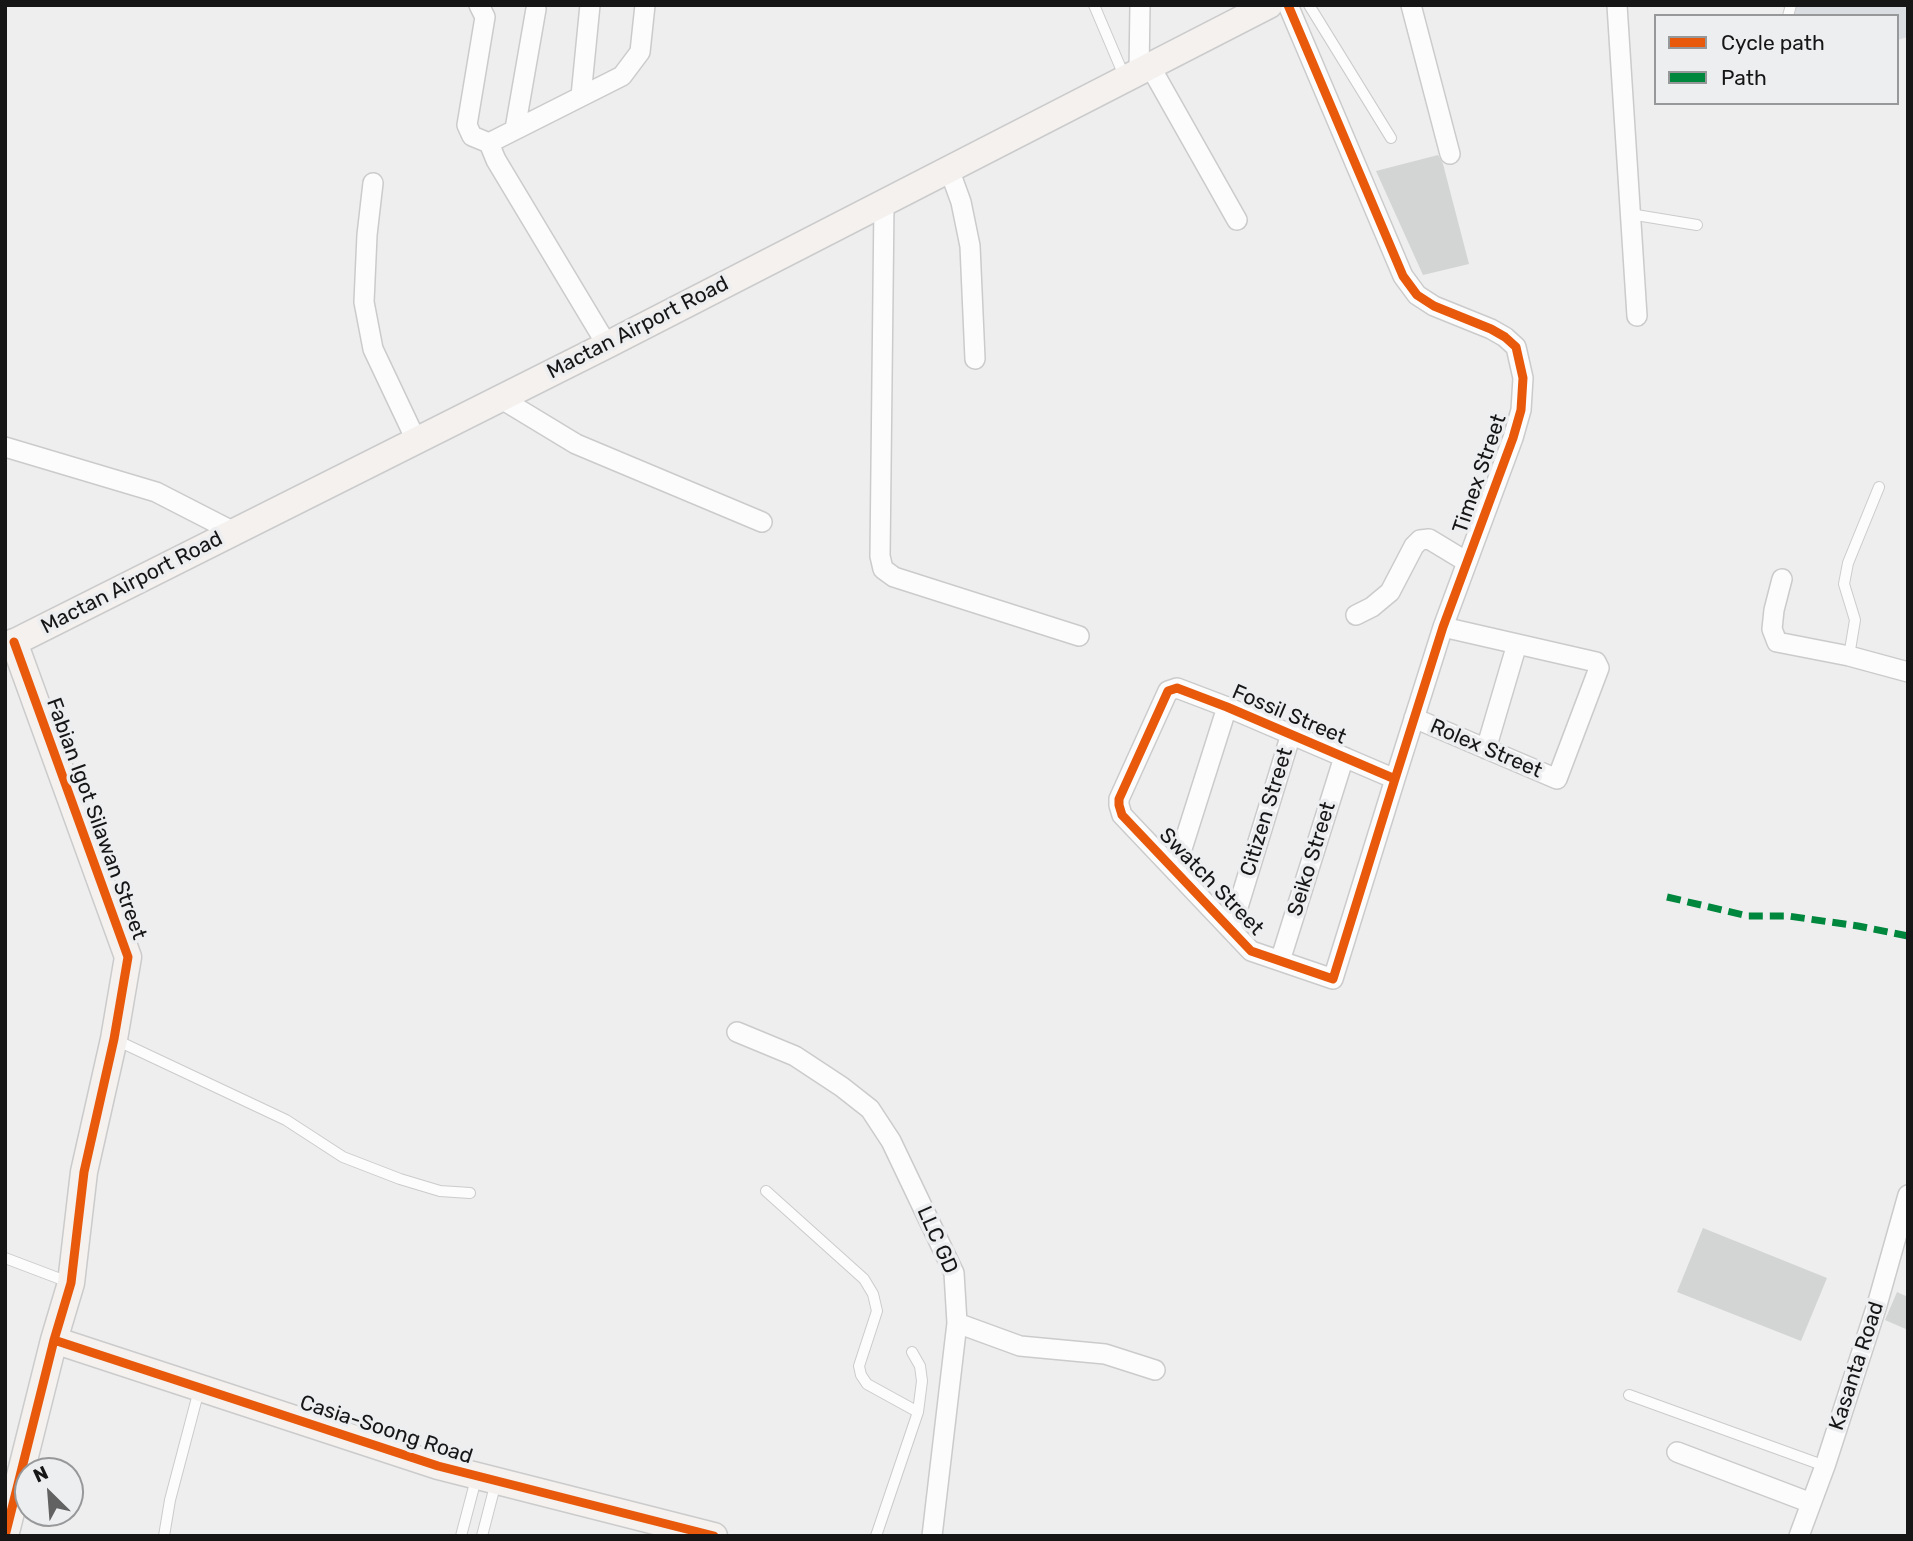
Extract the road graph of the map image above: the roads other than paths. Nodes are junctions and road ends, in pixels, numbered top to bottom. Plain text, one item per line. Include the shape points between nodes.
1 (479, 5) edge
2 (590, 5) edge
3 (645, 5) edge
4 (1094, 5) edge
5 (1140, 5) edge
6 (1269, 5) edge
7 (1288, 5) edge
8 (1309, 5) edge
9 (1411, 5) edge
10 (1617, 5) edge
11 (536, 9) dead end
12 (1138, 72) junction
13 (581, 96) junction
14 (515, 129) junction
15 (1391, 138) dead end
16 (489, 143) junction
17 (1450, 155) dead end
18 (949, 169) junction
19 (373, 183) dead end
20 (884, 202) junction
21 (1630, 214) junction
22 (1237, 220) dead end
23 (1697, 225) dead end
24 (1637, 316) dead end
25 (607, 345) junction
26 (975, 359) dead end
27 (500, 398) junction
28 (416, 440) junction
29 (5, 447) edge
30 (1880, 487) dead end
31 (762, 522) dead end
32 (234, 532) junction
33 (1467, 562) junction
34 (1782, 579) dead end
35 (1356, 615) dead end
36 (1443, 627) junction
37 (1079, 636) dead end
38 (10, 644) edge
39 (1517, 644) junction
40 (1849, 656) junction
41 (1908, 672) edge
42 (1227, 707) junction
43 (1415, 718) junction
44 (1291, 734) junction
45 (1486, 749) junction
46 (1344, 757) junction
47 (1395, 779) junction
48 (1119, 805) joint
49 (1175, 871) junction
50 (1231, 930) junction
51 (1280, 961) junction
52 (1333, 979) joint
53 (737, 1032) dead end
54 (114, 1039) junction
55 (766, 1191) dead end
56 (470, 1193) dead end
57 (1908, 1195) edge
58 (5, 1258) edge
59 (71, 1283) junction
60 (957, 1323) junction
61 (54, 1340) junction
62 (912, 1352) dead end
63 (1155, 1370) dead end
64 (200, 1389) junction
65 (1629, 1395) dead end
66 (918, 1412) junction
67 (1677, 1451) dead end
68 (1825, 1466) junction
69 (487, 1479) junction
70 (1811, 1503) junction
71 (5, 1536) edge
72 (164, 1536) edge
73 (461, 1536) edge
74 (482, 1536) edge
75 (714, 1536) edge
76 (876, 1536) edge
77 (932, 1536) edge
78 (1799, 1536) edge

1 - 16 street via 485,17 467,125 471,136
2 - 13 street
3 - 13 street via 640,52 634,62 622,76
4 - 12 lane
5 - 12 street
6 - 12 street, Mactan Airport Road
7 - 33 street, Timex Street via 1403,276 1417,295 1434,306 1491,329 1516,348 1523,378 1521,410
8 - 15 lane
9 - 17 street
10 - 21 street
11 - 14 street
12 - 18 street, Mactan Airport Road
12 - 22 street
13 - 14 street
14 - 16 street
16 - 25 street
18 - 20 street, Mactan Airport Road
18 - 26 street via 970,246
19 - 28 street via 364,302 373,349
20 - 25 street, Mactan Airport Road
20 - 37 street via 883,569 894,577
21 - 23 lane
21 - 24 street
25 - 27 street, Mactan Airport Road
27 - 28 street, Mactan Airport Road
27 - 31 street via 576,444
28 - 32 street, Mactan Airport Road
29 - 32 street via 156,492
30 - 40 lane via 1843,584 1855,620
32 - 38 street, Mactan Airport Road
33 - 35 street via 1429,539 1420,540 1390,592
33 - 36 street, Timex Street
34 - 40 street via 1772,629 1777,642
36 - 39 street
36 - 43 street, Timex Street
38 - 54 street, Fabian Igot Silawan Street via 128,957
39 - 45 street
39 - 45 street, Rolex Street via 1595,662 1599,668 1557,779
40 - 41 street
42 - 44 street, Fossil Street
42 - 48 street, Fossil Street via 1177,688 1168,691
42 - 49 street
43 - 45 street, Rolex Street
43 - 47 street, Timex Street
44 - 46 street, Fossil Street
44 - 50 street, Citizen Street
46 - 47 street, Fossil Street
46 - 51 street, Seiko Street
47 - 52 street, Timex Street
48 - 49 street, Swatch Street via 1122,815
49 - 50 street, Swatch Street
50 - 51 street, Swatch Street via 1251,951
51 - 52 street, Swatch Street
53 - 60 street, LLC GD via 795,1056 870,1109 891,1141 954,1273
54 - 56 lane via 286,1119 343,1157 440,1191
54 - 59 street, Fabian Igot Silawan Street via 84,1172
55 - 66 lane via 864,1279 877,1311 859,1366 862,1376 867,1384
57 - 68 street, Kasanta Road
58 - 59 lane
59 - 61 street, Fabian Igot Silawan Street
60 - 63 street via 1020,1346 1104,1354
60 - 77 street, LLC GD
61 - 64 street, Casia-Soong Road
61 - 71 street, Fabian Igot Silawan Street
62 - 66 lane via 922,1381
64 - 69 street, Casia-Soong Road
64 - 72 lane
65 - 68 lane
66 - 76 lane
67 - 70 street
68 - 70 street, Kasanta Road
69 - 73 lane
69 - 74 lane
69 - 75 street, Casia-Soong Road
70 - 78 street, Kasanta Road

